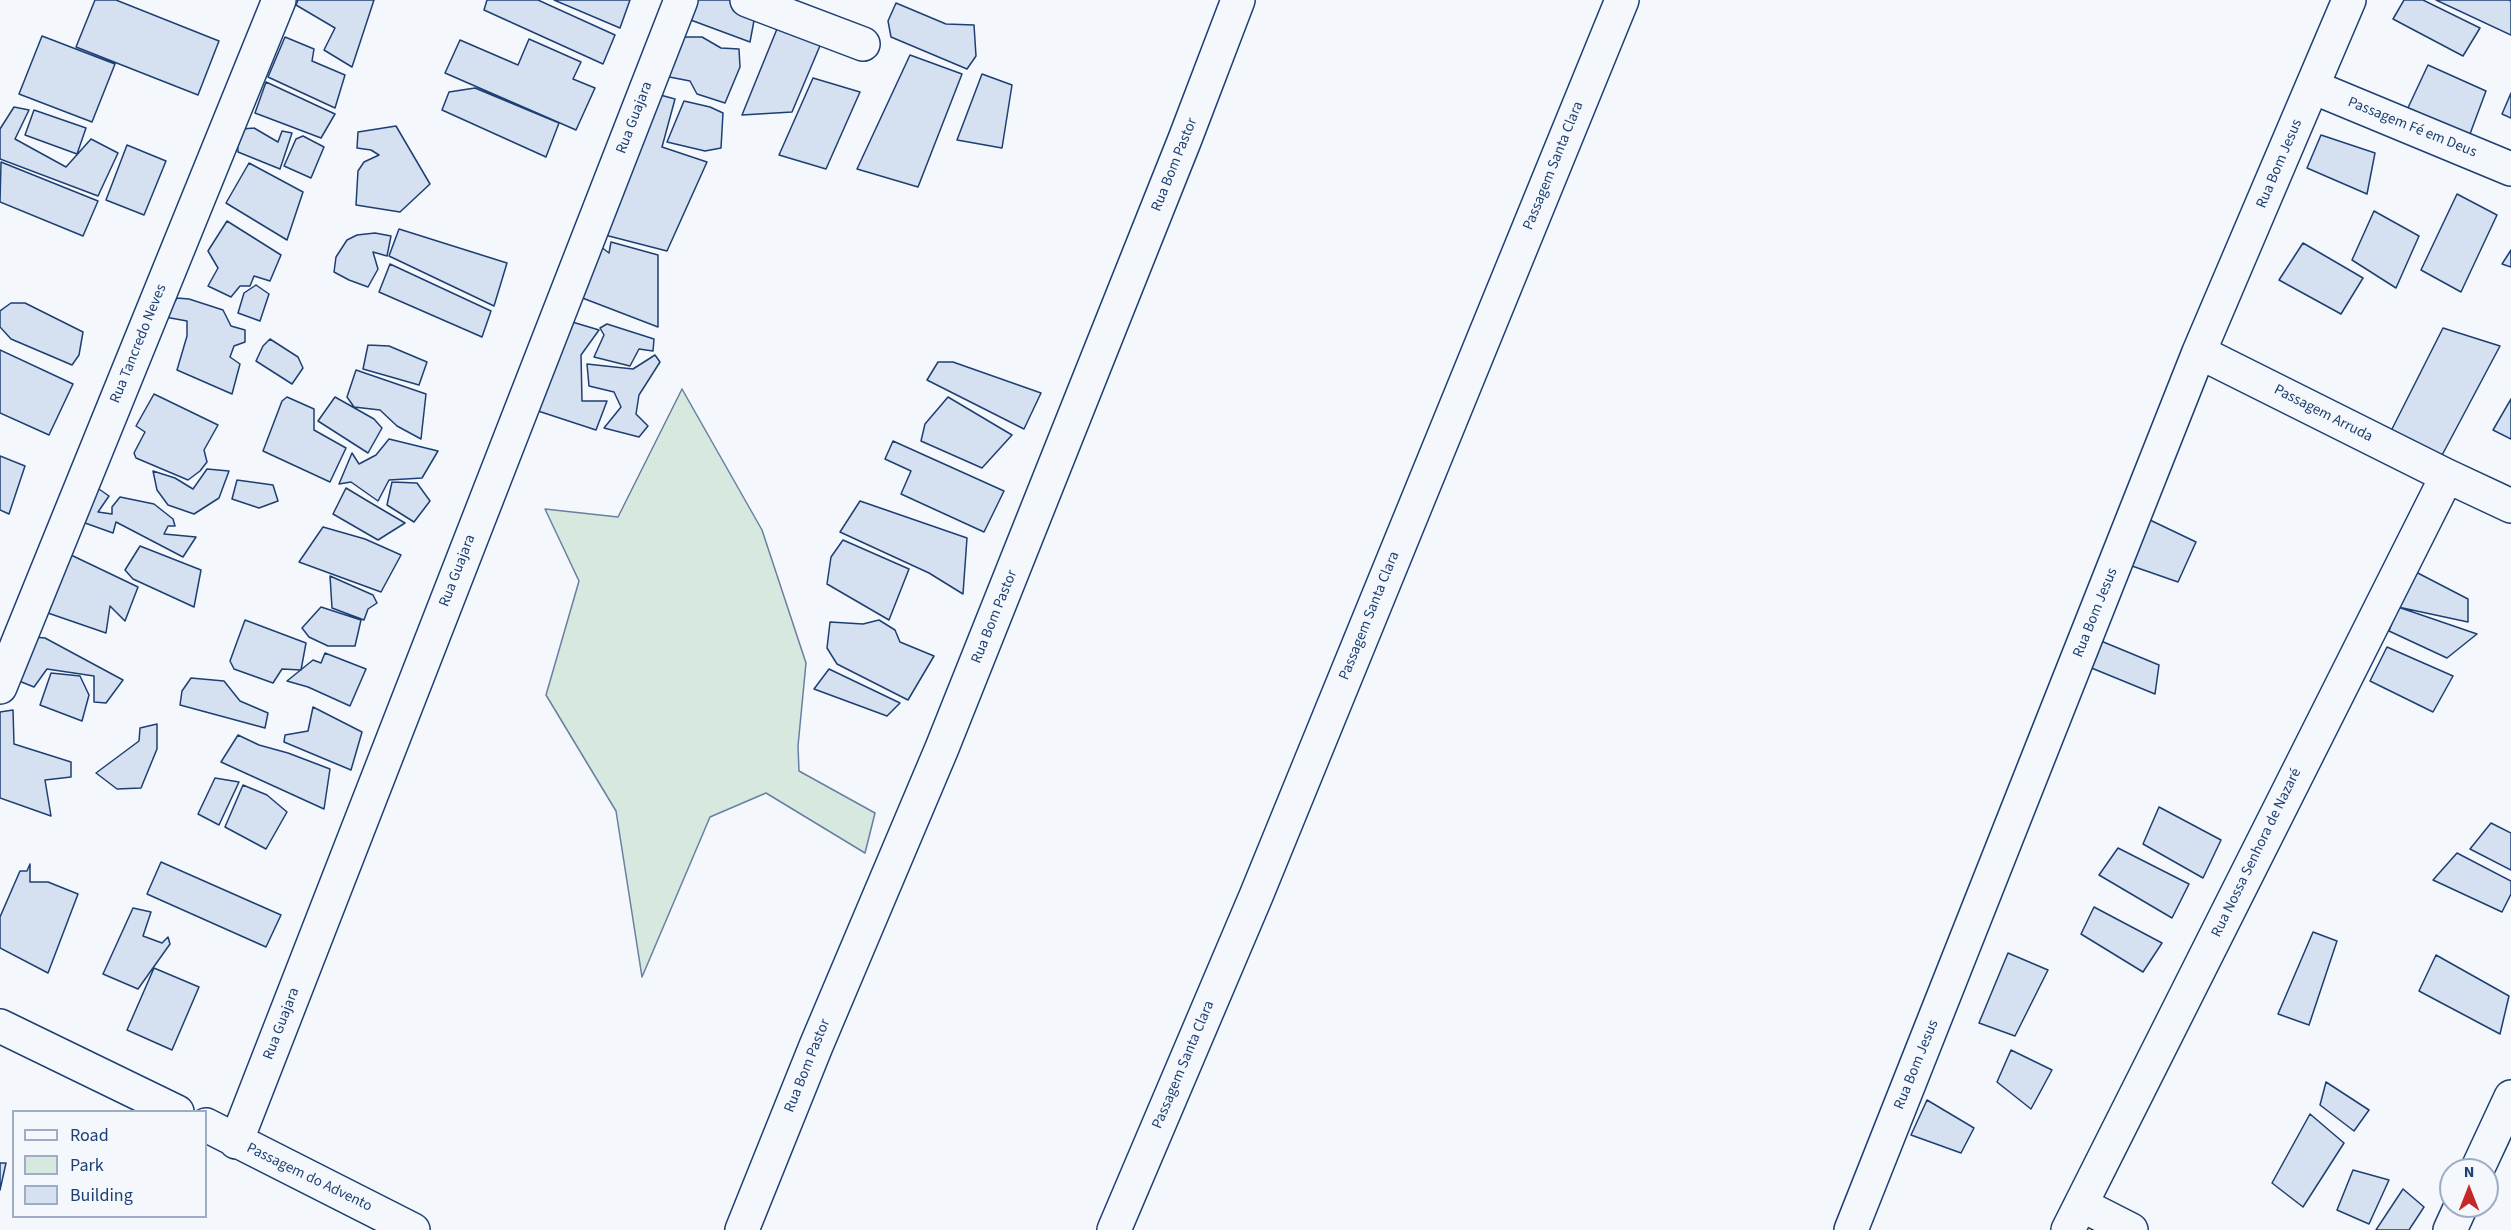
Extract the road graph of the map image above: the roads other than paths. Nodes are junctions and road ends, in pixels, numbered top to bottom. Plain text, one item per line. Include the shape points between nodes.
1 (279, 0) edge
2 (681, 0) edge
3 (747, 0) edge
4 (1238, 0) edge
5 (1622, 0) edge
6 (2349, 0) edge
7 (863, 44) dead end
8 (2313, 87) junction
9 (2511, 169) edge
10 (2199, 352) junction
11 (2446, 476) junction
12 (2511, 506) edge
13 (0, 687) edge
14 (0, 1026) edge
15 (2511, 1097) edge
16 (173, 1110) edge
17 (207, 1126) edge
18 (236, 1142) junction
19 (2483, 1158) edge
20 (2075, 1218) edge
21 (412, 1230) edge
22 (742, 1230) edge
23 (1114, 1230) edge
24 (1851, 1230) edge
25 (2131, 1230) edge

1 - 13 street, Rua Tancredo Neves
2 - 18 street, Rua Guajara
3 - 7 street
4 - 22 street, Rua Bom Pastor via 946,737
5 - 23 street, Passagem Santa Clara via 1256,896
6 - 8 street, Rua Bom Jesus
8 - 9 street, Passagem Fé em Deus
8 - 10 street, Rua Bom Jesus
10 - 11 street, Passagem Arruda
10 - 24 street, Rua Bom Jesus
11 - 12 street, Passagem Arruda
11 - 20 street, Rua Nossa Senhora de Nazaré
14 - 16 street
15 - 19 street
17 - 18 street, Passagem do Advento
18 - 21 street, Passagem do Advento
20 - 25 street

